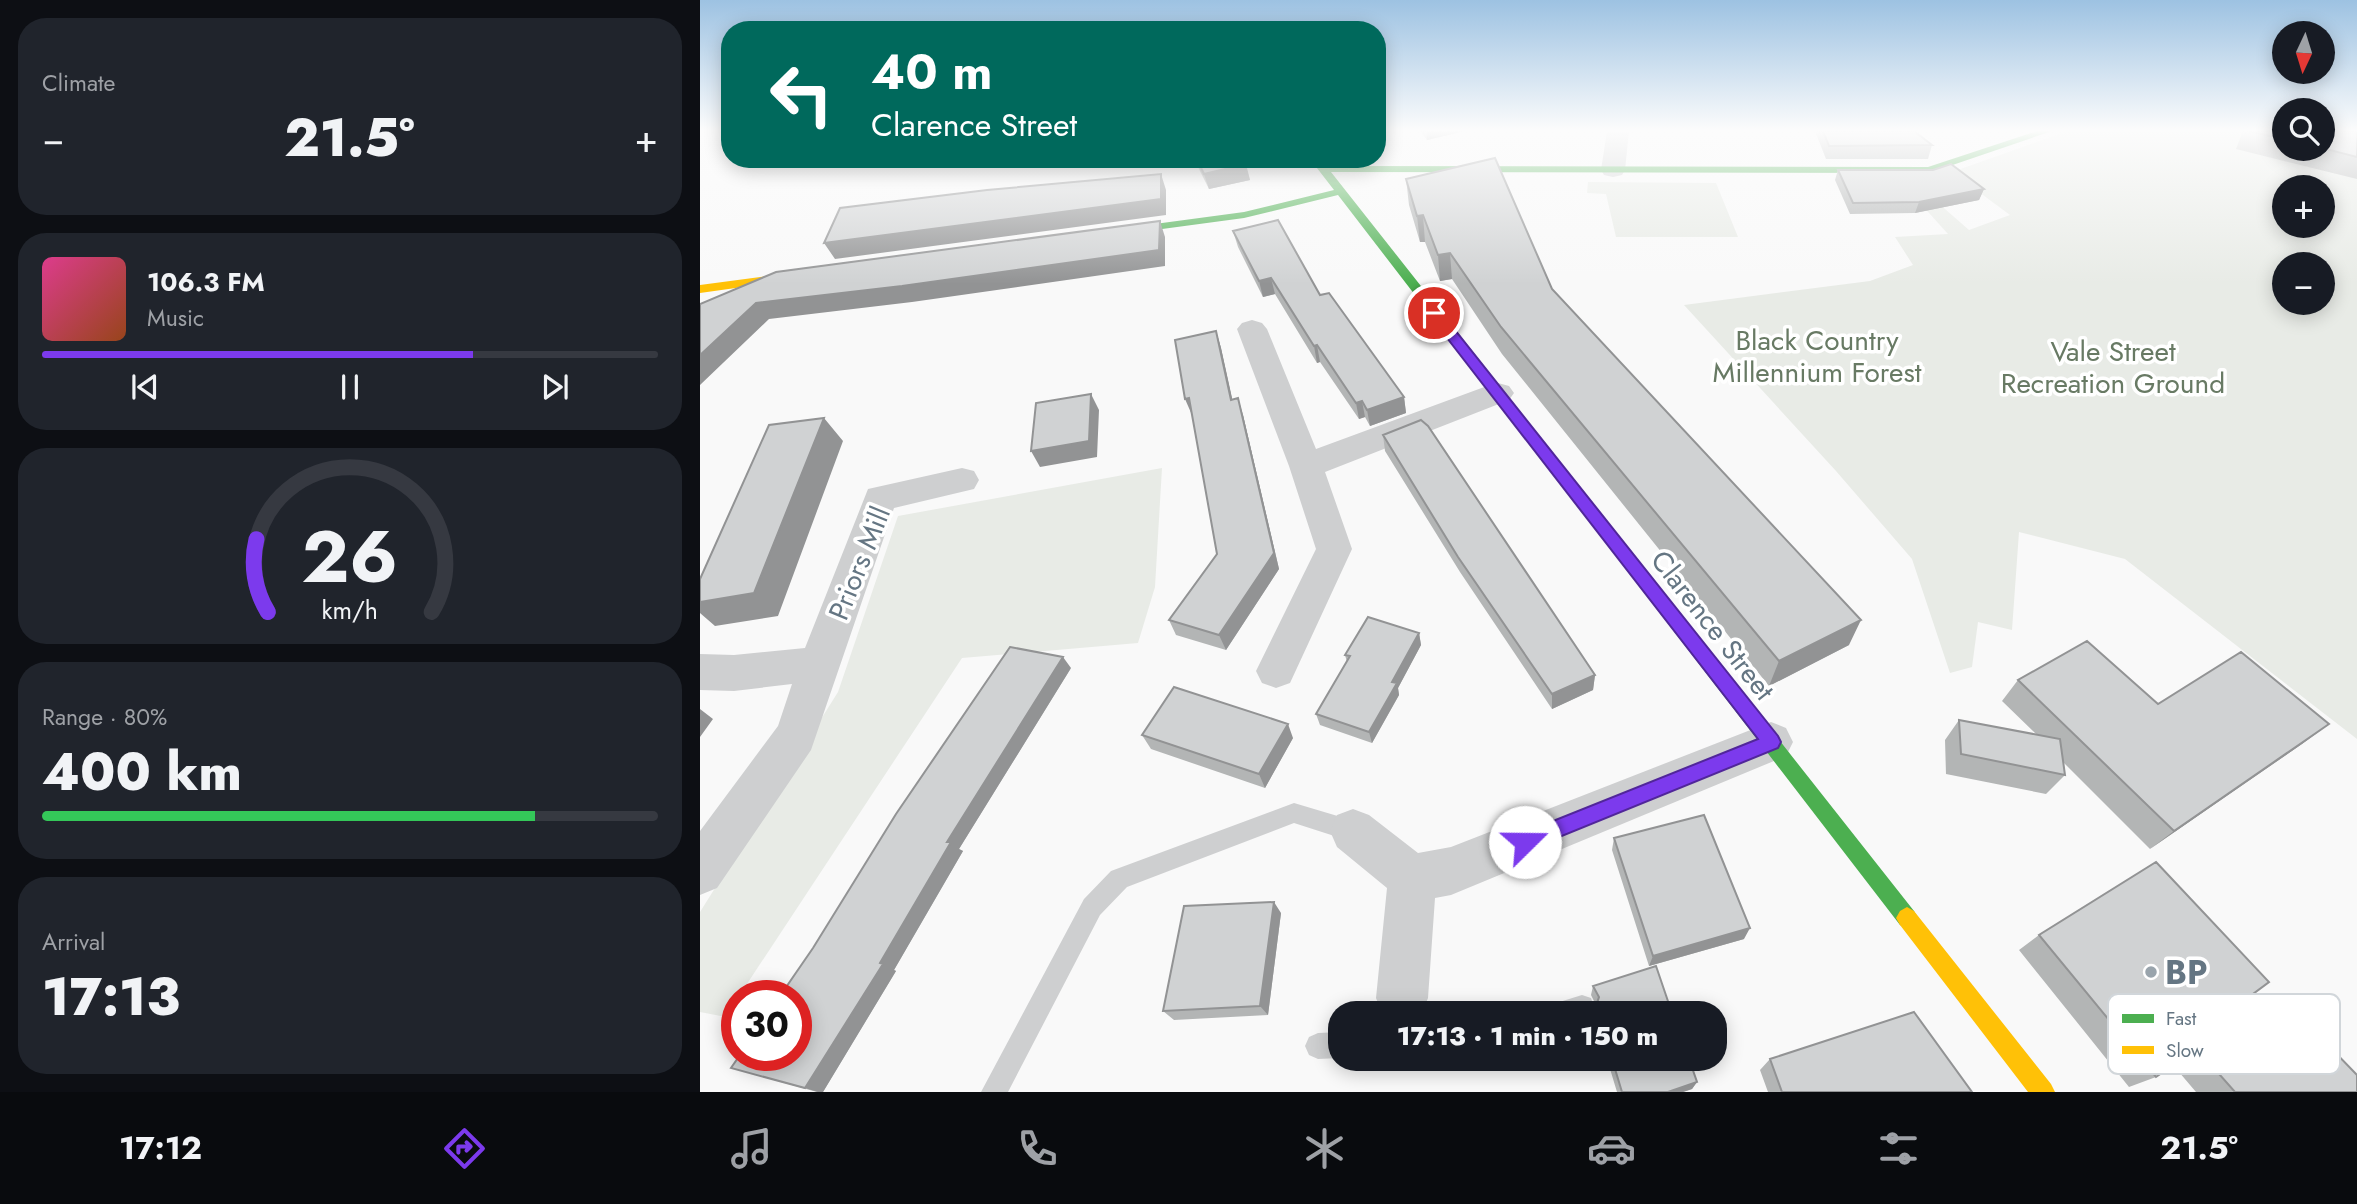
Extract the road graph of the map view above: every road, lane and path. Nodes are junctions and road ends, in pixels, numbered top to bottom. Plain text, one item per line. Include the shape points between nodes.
1 (1332, 182) edge
2 (1339, 192) junction
3 (1094, 235) edge
4 (822, 272) edge
5 (700, 289) edge
6 (1252, 329) dead end
7 (1498, 393) junction
8 (1306, 466) junction
9 (962, 480) dead end
10 (820, 664) junction
11 (1276, 671) dead end
12 (700, 672) edge
13 (1771, 742) junction
14 (1353, 831) joint
15 (700, 871) edge
16 (1412, 878) junction
17 (1402, 1001) edge
18 (994, 1092) edge
19 (2043, 1092) edge

1 - 2 street, Clarence Street
2 - 3 street via 1244,215
2 - 7 street, Clarence Street
4 - 5 street
6 - 8 street
7 - 8 street
7 - 13 street, Clarence Street
8 - 11 street via 1334,549
9 - 10 street, Priors Mill via 880,498
10 - 12 street
10 - 15 street, Priors Mill via 796,736
13 - 16 street via 1451,872
13 - 19 street, Clarence Street
14 - 16 street
14 - 18 lane via 1294,813 1119,879 1092,907
16 - 17 street

